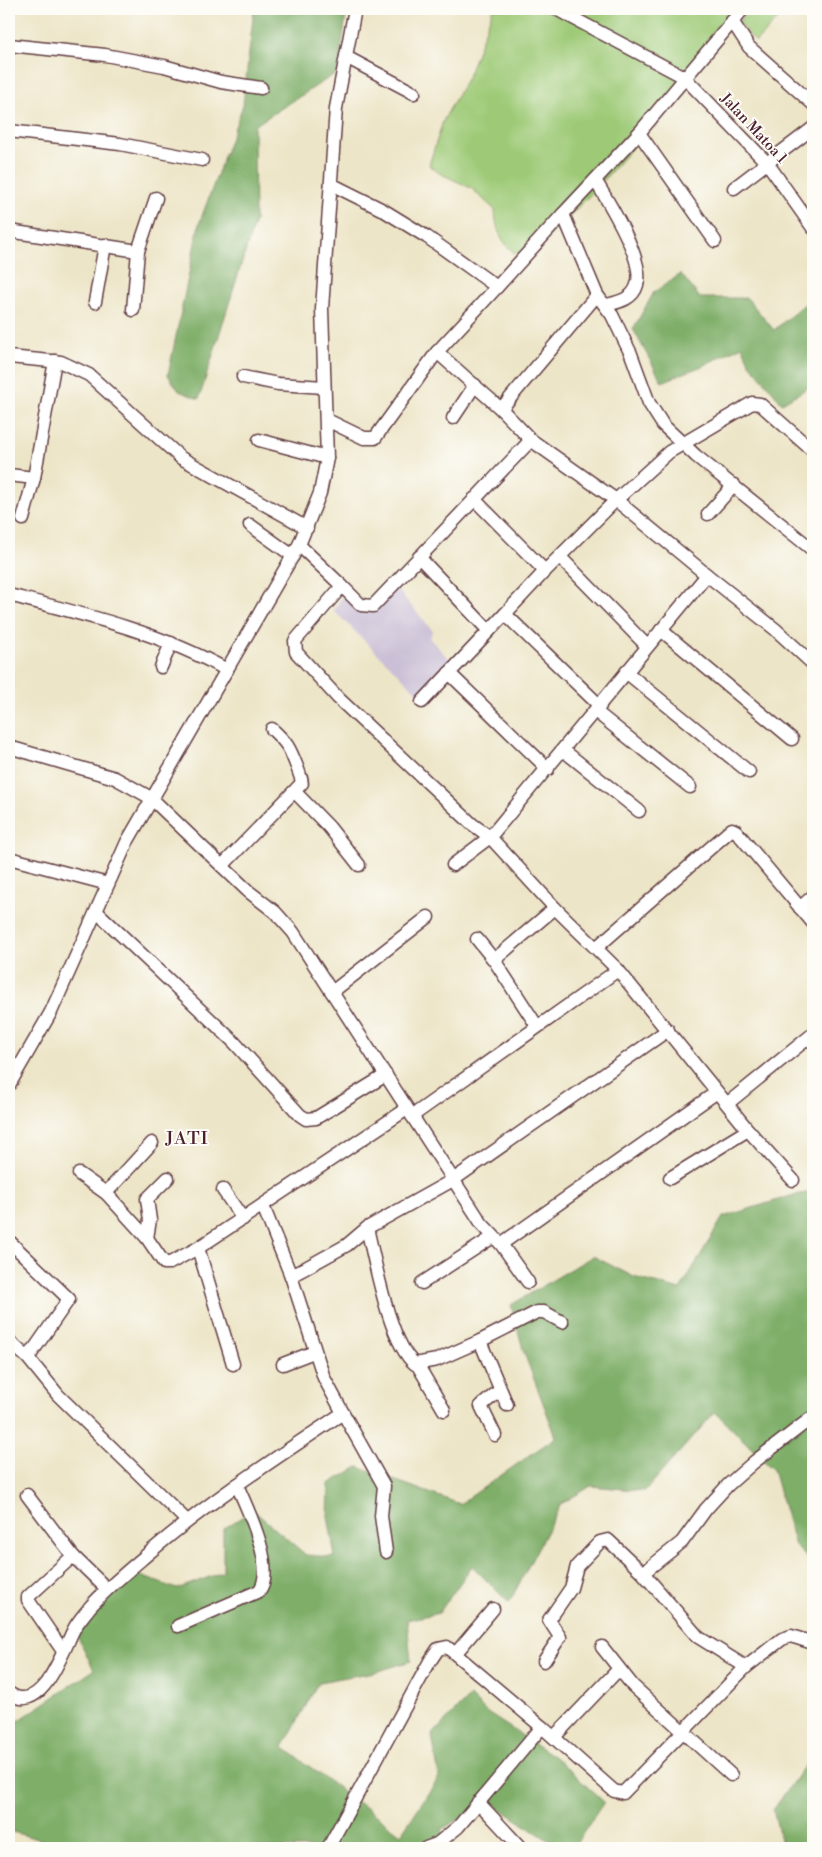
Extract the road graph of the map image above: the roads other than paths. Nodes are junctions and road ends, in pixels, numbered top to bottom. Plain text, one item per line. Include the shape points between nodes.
1 (355, 9) edge
2 (556, 9) edge
3 (743, 9) edge
4 (732, 22) junction
5 (9, 45) edge
6 (346, 57) junction
7 (684, 77) junction
8 (262, 88) dead end
9 (414, 93) dead end
10 (813, 104) edge
11 (813, 128) edge
12 (9, 131) edge
13 (639, 133) junction
14 (202, 160) dead end
15 (768, 164) junction
16 (595, 180) junction
17 (331, 184) junction
18 (734, 188) dead end
19 (156, 198) dead end
20 (563, 214) junction
21 (813, 228) edge
22 (9, 231) edge
23 (715, 242) dead end
24 (105, 245) junction
25 (138, 251) junction
26 (497, 287) junction
27 (597, 295) junction
28 (95, 302) dead end
29 (606, 306) junction
30 (133, 310) dead end
31 (437, 352) junction
32 (9, 356) edge
33 (55, 361) junction
34 (243, 378) dead end
35 (475, 385) junction
36 (324, 387) junction
37 (501, 409) junction
38 (453, 418) dead end
39 (327, 420) junction
40 (259, 440) dead end
41 (532, 440) junction
42 (684, 445) junction
43 (813, 451) edge
44 (327, 458) junction
45 (9, 474) edge
46 (34, 478) junction
47 (734, 485) junction
48 (474, 499) junction
49 (616, 500) junction
50 (708, 514) dead end
51 (24, 519) dead end
52 (250, 525) dead end
53 (307, 528) junction
54 (296, 550) junction
55 (813, 550) edge
56 (419, 557) junction
57 (561, 558) junction
58 (545, 571) junction
59 (707, 575) junction
60 (342, 586) junction
61 (9, 594) edge
62 (505, 614) junction
63 (661, 630) junction
64 (489, 631) junction
65 (172, 643) junction
66 (647, 646) junction
67 (813, 664) edge
68 (161, 667) dead end
69 (227, 670) junction
70 (626, 672) junction
71 (449, 674) junction
72 (422, 702) dead end
73 (598, 709) junction
74 (272, 729) dead end
75 (792, 739) dead end
76 (9, 747) edge
77 (563, 750) junction
78 (548, 769) junction
79 (749, 772) dead end
80 (690, 787) dead end
81 (295, 792) junction
82 (151, 798) junction
83 (639, 811) dead end
84 (490, 837) junction
85 (9, 858) edge
86 (359, 865) dead end
87 (453, 865) dead end
88 (222, 866) junction
89 (108, 884) junction
90 (813, 896) edge
91 (555, 908) junction
92 (800, 908) junction
93 (97, 912) junction
94 (428, 917) dead end
95 (813, 923) edge
96 (478, 939) dead end
97 (596, 948) junction
98 (494, 960) junction
99 (618, 970) junction
100 (332, 992) junction
101 (537, 1026) junction
102 (668, 1030) junction
103 (813, 1034) edge
104 (12, 1072) edge
105 (386, 1075) junction
106 (9, 1086) edge
107 (717, 1092) junction
108 (728, 1104) junction
109 (409, 1113) junction
110 (748, 1130) junction
111 (152, 1142) dead end
112 (79, 1174) dead end
113 (168, 1178) dead end
114 (670, 1178) dead end
115 (453, 1180) junction
116 (793, 1180) dead end
117 (224, 1190) dead end
118 (106, 1193) junction
119 (262, 1206) junction
120 (243, 1219) junction
121 (367, 1228) junction
122 (147, 1238) junction
123 (9, 1241) edge
124 (497, 1241) junction
125 (198, 1248) junction
126 (291, 1276) junction
127 (528, 1282) dead end
128 (422, 1283) dead end
129 (562, 1322) dead end
130 (480, 1340) junction
131 (9, 1341) edge
132 (314, 1352) junction
133 (28, 1358) junction
134 (233, 1364) dead end
135 (283, 1364) dead end
136 (417, 1364) junction
137 (500, 1390) junction
138 (507, 1405) dead end
139 (444, 1410) dead end
140 (343, 1413) junction
141 (810, 1419) dead end
142 (495, 1435) dead end
143 (237, 1485) junction
144 (27, 1495) dead end
145 (188, 1521) junction
146 (386, 1552) dead end
147 (73, 1556) junction
148 (643, 1573) junction
149 (107, 1589) junction
150 (493, 1609) dead end
151 (178, 1626) dead end
152 (813, 1643) edge
153 (602, 1647) dead end
154 (63, 1651) junction
155 (456, 1653) junction
156 (544, 1660) dead end
157 (746, 1668) junction
158 (619, 1669) junction
159 (9, 1693) edge
160 (542, 1727) junction
161 (682, 1730) junction
162 (554, 1737) junction
163 (732, 1775) dead end
164 (478, 1802) junction
165 (328, 1848) edge
166 (426, 1848) edge
167 (521, 1848) edge

1 - 6 street
2 - 7 street, Jalan Matoa 1
3 - 4 street
4 - 7 street
4 - 10 street via 749,47
5 - 8 street via 105,55 164,66 221,82
6 - 9 street
6 - 17 street via 336,108
7 - 13 street
7 - 15 street, Jalan Matoa 1
11 - 15 street
12 - 14 street via 120,144
13 - 16 street
13 - 23 street
15 - 18 street
15 - 21 street, Jalan Matoa 1
16 - 20 street
16 - 29 street via 615,214 639,273 631,295
17 - 26 street via 427,237
17 - 36 street via 322,309
19 - 25 street
20 - 26 street
20 - 27 street
22 - 24 street
24 - 25 street
24 - 28 street
25 - 30 street
26 - 31 street
27 - 29 street
27 - 37 street
29 - 42 street via 631,354 655,416
31 - 35 street
31 - 39 street via 375,438 364,438
32 - 33 street
33 - 46 street
33 - 53 street via 89,375 181,458
34 - 36 street
35 - 37 street
35 - 38 street
36 - 39 street
37 - 41 street
39 - 44 street
40 - 44 street
41 - 48 street
41 - 49 street
42 - 43 street via 756,403
42 - 47 street
42 - 49 street via 669,452
44 - 53 street via 320,492
45 - 46 street
46 - 51 street
47 - 50 street
47 - 55 street
48 - 56 street
48 - 58 street
49 - 57 street
49 - 59 street
52 - 54 street
53 - 54 street
54 - 60 street
54 - 69 street
56 - 60 street via 373,606 361,605
56 - 64 street
57 - 58 street
57 - 66 street
58 - 62 street
59 - 63 street
59 - 67 street
60 - 84 street via 295,641 296,652 338,698 472,824
61 - 65 street via 95,617
62 - 64 street
62 - 73 street
63 - 66 street
63 - 75 street
64 - 71 street
65 - 68 street
65 - 69 street
66 - 70 street
69 - 82 street
70 - 73 street
70 - 79 street
71 - 72 street
71 - 78 street
73 - 77 street
73 - 80 street
74 - 81 street via 288,746 302,776 302,784
76 - 82 street via 115,778
77 - 78 street
77 - 83 street
78 - 84 street
81 - 86 street
81 - 88 street
82 - 88 street
82 - 89 street
84 - 87 street
84 - 91 street
85 - 89 street
88 - 100 street via 293,932
89 - 93 street
90 - 92 street
91 - 97 street
91 - 98 street
92 - 95 street
92 - 97 street via 732,829
93 - 104 street via 51,1012
93 - 105 street via 234,1042 306,1119 316,1118
94 - 100 street
96 - 98 street
97 - 99 street
98 - 101 street
99 - 101 street
99 - 102 street
100 - 105 street
101 - 109 street
102 - 107 street
102 - 115 street
103 - 108 street
104 - 106 street
105 - 109 street
107 - 108 street
107 - 124 street
108 - 110 street
109 - 115 street
109 - 119 street
110 - 114 street
110 - 116 street
111 - 118 street
112 - 118 street
113 - 122 street via 147,1199 150,1220
115 - 121 street
115 - 124 street
117 - 120 street
118 - 122 street
119 - 120 street
119 - 126 street
120 - 125 street
121 - 126 street via 347,1245
121 - 136 street via 395,1329 410,1359
122 - 125 street via 166,1264
123 - 133 street via 69,1299
124 - 127 street
124 - 128 street
125 - 134 street
126 - 132 street
129 - 130 street via 544,1312 537,1312
130 - 136 street via 437,1360
130 - 137 street
131 - 133 street
132 - 135 street
132 - 140 street via 327,1386
133 - 145 street via 58,1395
136 - 139 street
137 - 138 street
137 - 142 street via 481,1406
140 - 143 street
140 - 146 street via 384,1486 381,1516
141 - 148 street via 728,1485 682,1542
143 - 145 street
143 - 151 street via 254,1524 266,1577 264,1585 260,1591
144 - 147 street
145 - 149 street
147 - 149 street
147 - 154 street via 28,1597
148 - 156 street via 608,1540 600,1542 577,1566 570,1588 550,1620 560,1637
148 - 157 street via 698,1637
149 - 154 street via 76,1626
150 - 155 street
152 - 157 street via 791,1636 782,1639
153 - 158 street
154 - 159 street via 38,1694 23,1699
155 - 160 street
155 - 165 street via 442,1646 430,1661
157 - 161 street
158 - 161 street
158 - 162 street
160 - 162 street
160 - 164 street
161 - 162 street via 626,1791 619,1793
161 - 163 street
164 - 166 street via 450,1835
164 - 167 street

